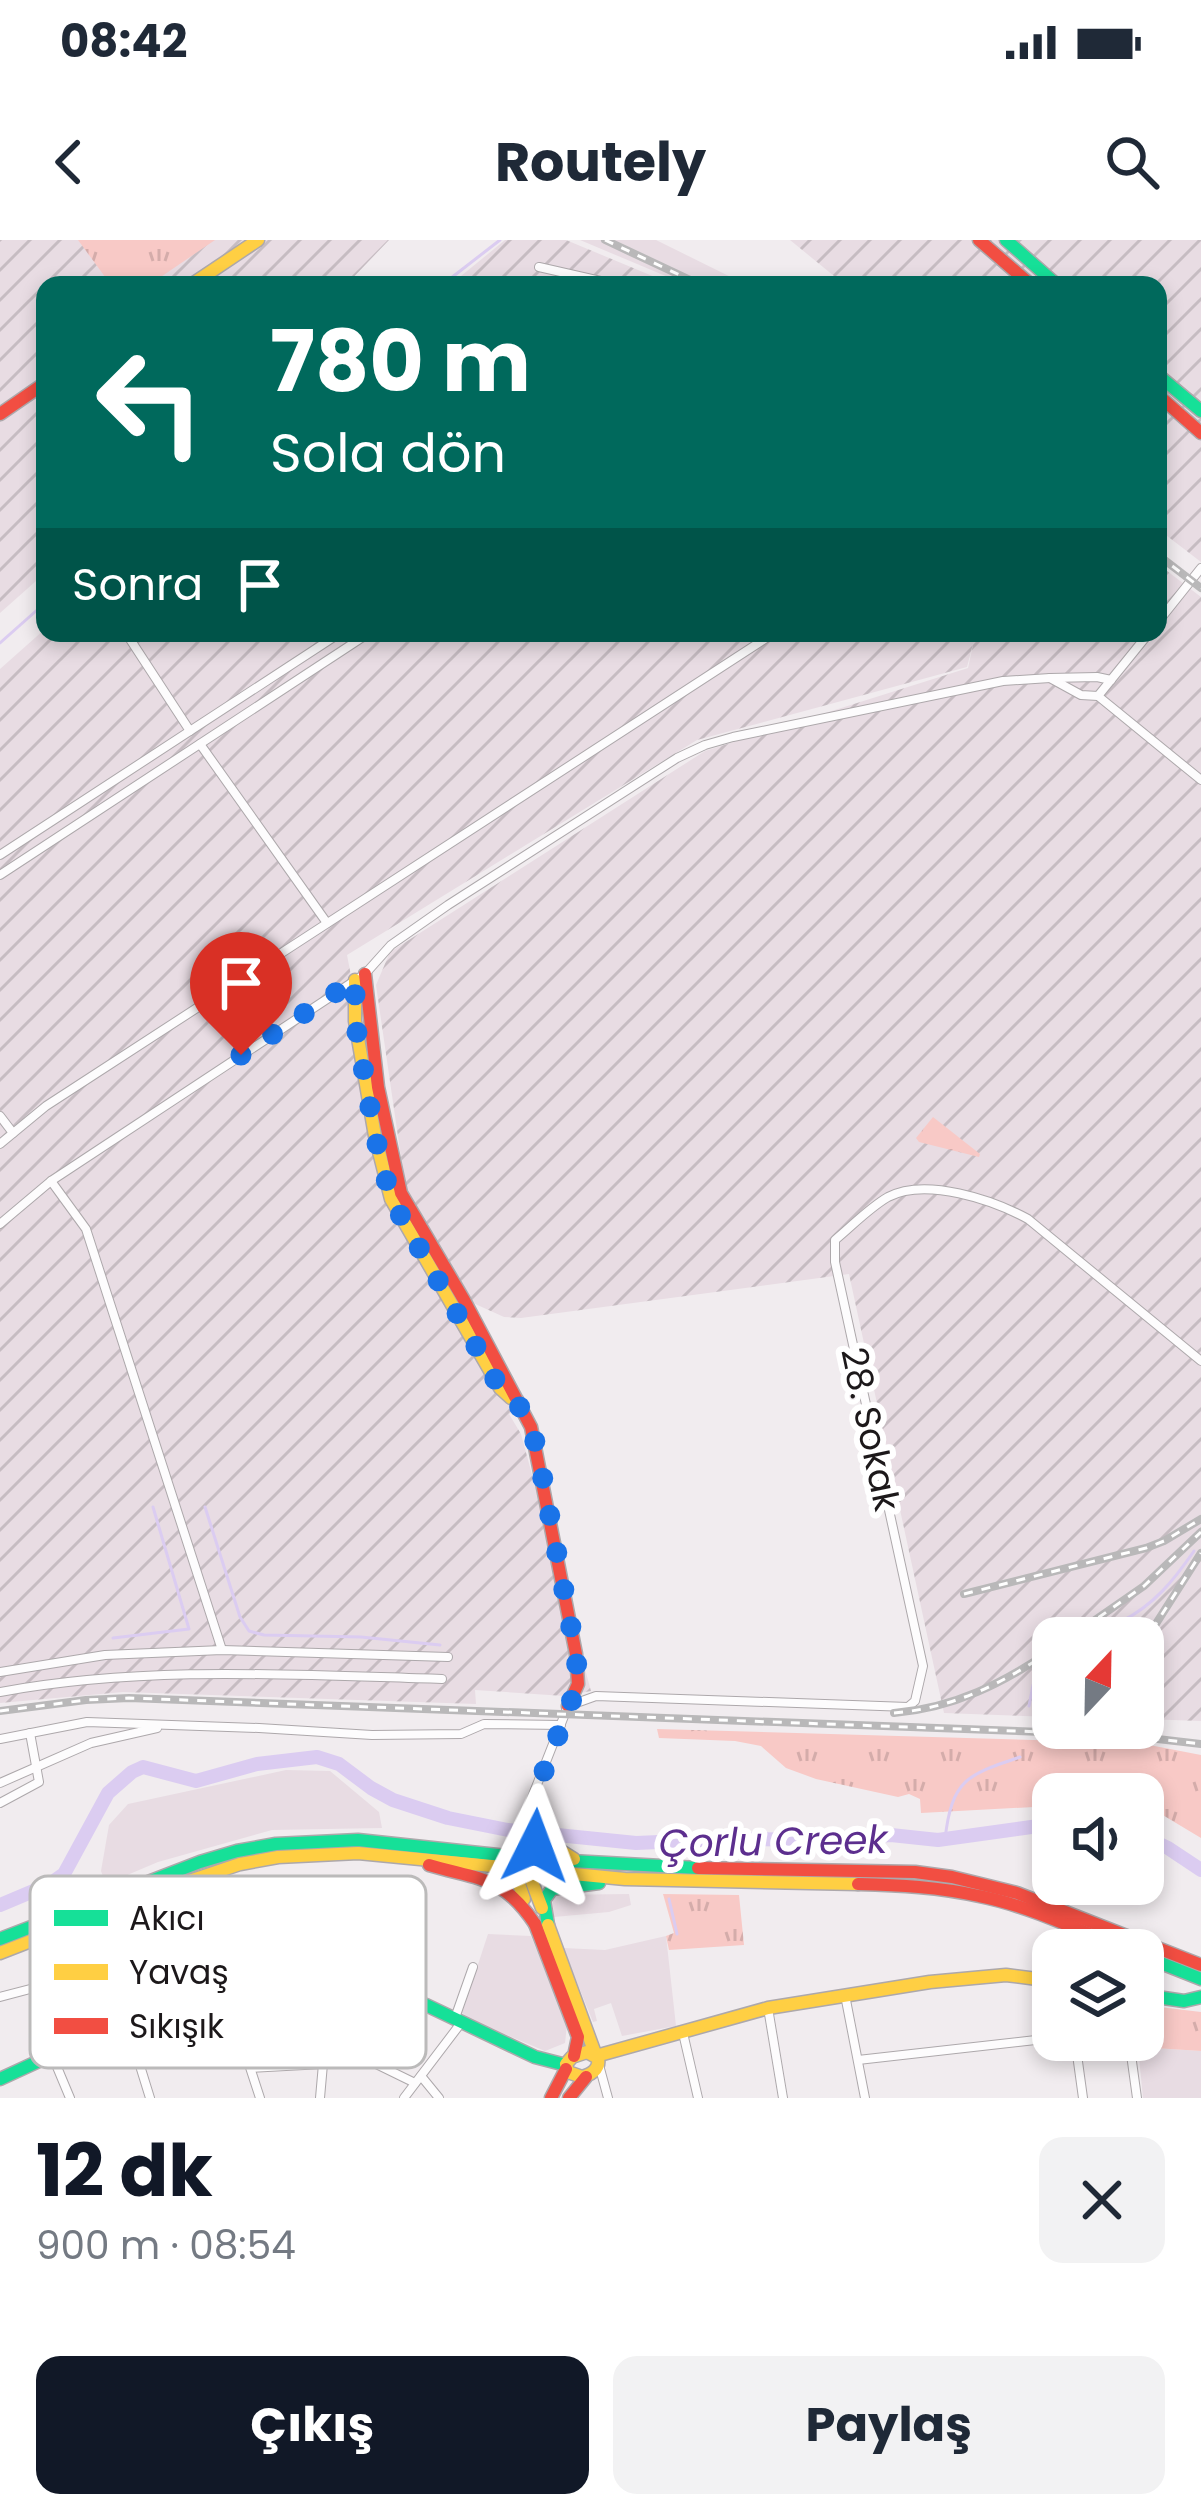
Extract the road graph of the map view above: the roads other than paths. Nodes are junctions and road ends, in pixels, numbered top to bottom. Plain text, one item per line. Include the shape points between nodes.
1 (258, 240) edge
2 (979, 240) edge
3 (1006, 240) edge
4 (539, 267) dead end
5 (204, 276) edge
6 (578, 276) edge
7 (1021, 276) edge
8 (1047, 276) edge
9 (1167, 383) edge
10 (36, 389) edge
11 (1167, 403) edge
12 (1201, 411) edge
13 (0, 414) edge
14 (1201, 433) edge
15 (1201, 568) edge
16 (1167, 611) edge
17 (132, 642) edge
18 (326, 642) edge
19 (355, 642) edge
20 (760, 642) edge
21 (1142, 642) edge
22 (1050, 678) junction
23 (1111, 680) junction
24 (1098, 696) junction
25 (190, 731) junction
26 (200, 744) junction
27 (1201, 780) edge
28 (0, 855) edge
29 (0, 874) edge
30 (327, 923) junction
31 (360, 977) junction
32 (0, 1116) edge
33 (13, 1133) junction
34 (0, 1144) edge
35 (51, 1181) junction
36 (0, 1224) edge
37 (1201, 1361) edge
38 (221, 1650) junction
39 (448, 1657) dead end
40 (0, 1672) edge
41 (442, 1679) dead end
42 (0, 1691) edge
43 (568, 1706) junction
44 (170, 1724) junction
45 (560, 1725) junction
46 (30, 1732) junction
47 (0, 1738) edge
48 (37, 1767) junction
49 (0, 1783) edge
50 (0, 1803) edge
51 (531, 1835) junction
52 (404, 1851) junction
53 (485, 1853) junction
54 (578, 1862) junction
55 (527, 1865) junction
56 (163, 1876) edge
57 (199, 1876) edge
58 (625, 1879) junction
59 (542, 1924) junction
60 (30, 1927) edge
61 (1075, 1929) edge
62 (0, 1939) edge
63 (30, 1941) edge
64 (0, 1953) edge
65 (1164, 1964) edge
66 (1201, 1965) edge
67 (473, 1967) dead end
68 (1032, 1978) edge
69 (1201, 1979) edge
70 (30, 1987) edge
71 (845, 1996) junction
72 (0, 1997) edge
73 (1201, 1997) edge
74 (1164, 1998) edge
75 (426, 2007) edge
76 (768, 2008) junction
77 (458, 2021) junction
78 (683, 2033) junction
79 (1032, 2040) edge
80 (600, 2059) junction
81 (858, 2060) junction
82 (1079, 2061) edge
83 (1132, 2061) edge
84 (566, 2062) junction
85 (30, 2065) edge
86 (57, 2068) edge
87 (141, 2068) edge
88 (250, 2068) edge
89 (323, 2068) edge
90 (391, 2068) edge
91 (586, 2076) junction
92 (0, 2079) edge
93 (418, 2080) junction
94 (608, 2095) edge
95 (70, 2098) edge
96 (150, 2098) edge
97 (260, 2098) edge
98 (320, 2098) edge
99 (404, 2098) edge
100 (439, 2098) edge
101 (551, 2098) edge
102 (569, 2098) edge
103 (698, 2098) edge
104 (783, 2098) edge
105 (865, 2098) edge
106 (1083, 2098) edge
107 (1137, 2098) edge

1 - 5 main road
2 - 7 main road
3 - 8 main road
4 - 6 street
9 - 12 main road
10 - 13 main road
11 - 14 main road
15 - 16 street
17 - 25 street
18 - 25 street
19 - 26 street
20 - 30 street
21 - 23 street
22 - 23 street
22 - 24 street
22 - 31 street via 705,745 448,904
23 - 24 street
24 - 27 street
25 - 28 street
26 - 29 street
26 - 30 street
30 - 33 street
31 - 35 street
31 - 43 main road via 401,1193 531,1427 576,1654 578,1684
32 - 33 street
33 - 34 street
35 - 36 street
35 - 38 street via 86,1229
37 - 43 street, 28. Sokak via 1009,1209 930,1190 888,1198 835,1240 835,1262 923,1666 914,1701 908,1707 596,1696
38 - 39 street
38 - 40 street via 105,1655
41 - 42 street via 208,1673
43 - 45 street
44 - 45 street via 372,1735
44 - 46 street via 87,1722
44 - 48 street
45 - 51 street via 534,1797
46 - 47 street
46 - 48 street
48 - 49 street
48 - 50 street via 40,1782
51 - 53 main road
51 - 54 main road
51 - 55 main road
52 - 53 main road
52 - 55 main road
52 - 56 main road via 314,1840 238,1851
52 - 57 main road via 314,1853
52 - 59 main road via 504,1886
53 - 55 main road
54 - 55 main road
54 - 66 main road via 952,1877 1017,1893
55 - 58 main road
55 - 59 main road via 519,1884
58 - 59 main road via 552,1889
58 - 61 main road via 914,1885 1013,1905
59 - 80 main road
59 - 84 main road via 578,2037
60 - 62 main road
63 - 64 main road
65 - 69 main road
67 - 77 street
68 - 71 main road
70 - 72 street
71 - 76 main road
71 - 81 street
73 - 74 main road
75 - 77 main road
76 - 78 main road
76 - 104 street
77 - 84 main road
77 - 93 street
78 - 80 main road
78 - 103 street
79 - 81 street
80 - 84 main road via 586,2052
80 - 91 main road
80 - 94 street
81 - 105 street
82 - 106 street
83 - 107 street
84 - 91 main road
84 - 101 main road
85 - 92 main road
86 - 95 street
87 - 96 street
88 - 97 street
89 - 98 street
90 - 93 street
91 - 94 street
91 - 102 main road
93 - 99 street
93 - 100 street

